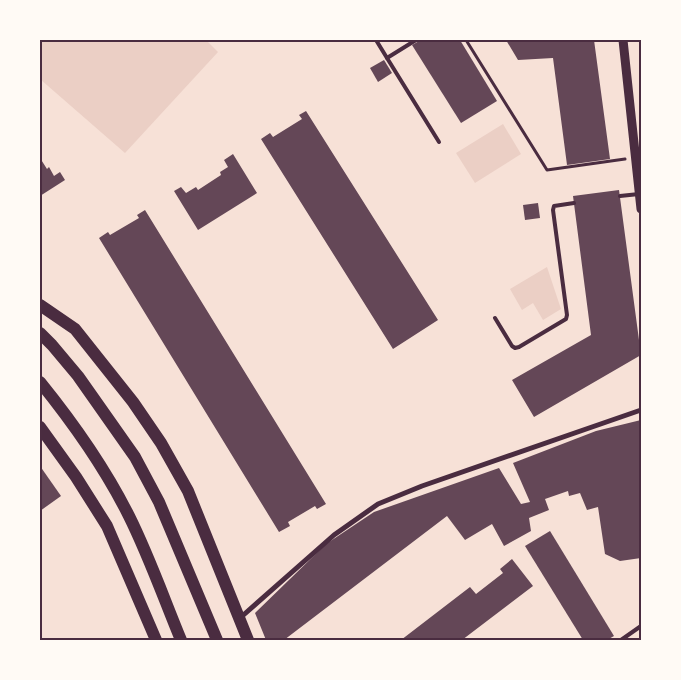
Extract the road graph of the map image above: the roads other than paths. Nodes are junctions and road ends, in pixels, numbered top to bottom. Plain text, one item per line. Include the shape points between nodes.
1 (376, 40) edge
2 (416, 40) edge
3 (623, 40) edge
4 (387, 58) junction
5 (439, 142) dead end
6 (639, 194) junction
7 (620, 196) dead end
8 (574, 203) dead end
9 (641, 209) edge
10 (40, 305) edge
11 (495, 318) dead end
12 (40, 333) edge
13 (40, 382) edge
14 (641, 410) edge
15 (40, 428) edge
16 (240, 618) junction
17 (641, 626) edge
18 (156, 640) edge
19 (181, 640) edge
20 (218, 640) edge
21 (248, 640) edge
22 (621, 640) edge

1 - 4 lane
2 - 4 lane
3 - 6 street
4 - 5 lane
6 - 7 lane
6 - 9 street
8 - 11 lane via 557,205 553,210 566,319 515,348
10 - 16 main road via 75,329 161,443 188,491
12 - 20 main road via 93,397 135,457 160,502
13 - 19 main road via 110,480 130,517
14 - 16 street via 378,504 334,535
15 - 18 main road via 107,526
16 - 21 main road
17 - 22 lane

